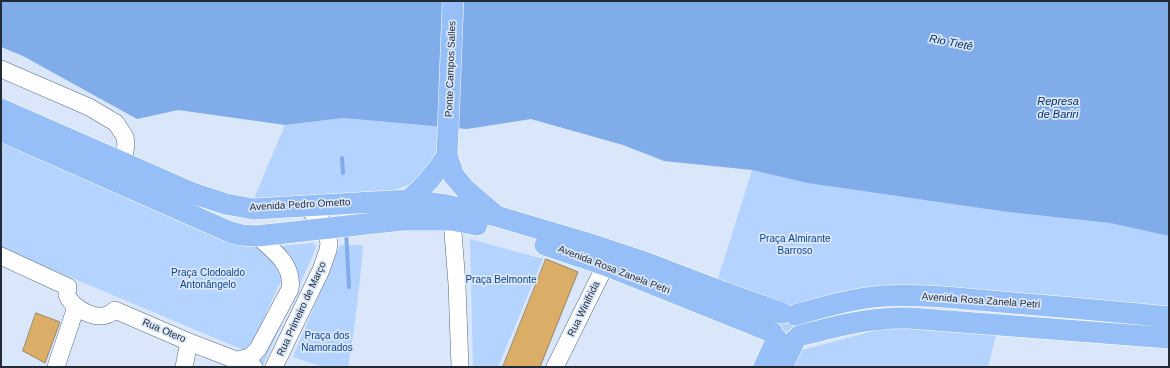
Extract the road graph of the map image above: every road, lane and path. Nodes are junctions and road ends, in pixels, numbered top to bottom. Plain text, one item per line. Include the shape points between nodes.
1 (453, 1) edge
2 (1, 69) edge
3 (8, 112) edge
4 (4, 132) edge
5 (65, 137) junction
6 (448, 147) junction
7 (58, 156) junction
8 (123, 163) junction
9 (114, 181) junction
10 (408, 200) junction
11 (304, 206) junction
12 (253, 209) junction
13 (496, 216) junction
14 (452, 220) junction
15 (341, 226) junction
16 (249, 236) junction
17 (1, 256) edge
18 (608, 258) junction
19 (76, 307) junction
20 (789, 314) junction
21 (1169, 317) edge
22 (786, 337) junction
23 (1169, 338) edge
24 (189, 342) junction
25 (238, 360) junction
26 (56, 367) edge
27 (184, 367) edge
28 (254, 367) edge
29 (274, 367) edge
30 (460, 367) edge
31 (556, 367) edge
32 (764, 367) edge
33 (782, 367) edge

1 - 6 main road, Ponte Campos Salles
2 - 8 street via 88,107 116,123 125,137
3 - 4 main road
3 - 5 main road, Avenida Pedro Ometto
4 - 7 main road
5 - 7 main road
5 - 8 main road, Avenida Pedro Ometto
6 - 10 main road via 438,171
6 - 13 main road via 454,176
7 - 9 main road
8 - 9 main road
8 - 12 main road, Avenida Pedro Ometto via 195,194
9 - 16 main road via 230,232
10 - 11 main road, Avenida Pedro Ometto
10 - 13 main road, Avenida Pedro Ometto
11 - 12 main road, Avenida Pedro Ometto
11 - 15 street via 320,219
12 - 16 main road via 244,217 241,225
13 - 18 main road, Avenida Rosa Zanela Petri
14 - 15 main road via 402,220
14 - 18 main road, Avenida Rosa Zanela Petri via 472,223 559,249
14 - 30 street
15 - 16 main road
15 - 29 street, Rua Primeiro de Março via 329,243 325,260
16 - 25 street, Rua Primeiro de Março via 275,252 290,274 291,282 290,289 258,349 250,357
17 - 19 street via 68,288 66,294
18 - 20 main road, Avenida Rosa Zanela Petri via 647,263
18 - 22 main road, Avenida Rosa Zanela Petri
18 - 31 street, Rua Winifrida
19 - 24 street, Rua Otero via 89,315 102,316 115,310
19 - 26 street
20 - 21 main road, Avenida Rosa Zanela Petri via 867,298 907,296
20 - 22 main road via 774,318 772,323
22 - 23 main road via 841,325 888,318 909,318
22 - 32 main road
22 - 33 main road
24 - 25 street, Rua Otero
24 - 27 street
25 - 28 street, Rua Otero

